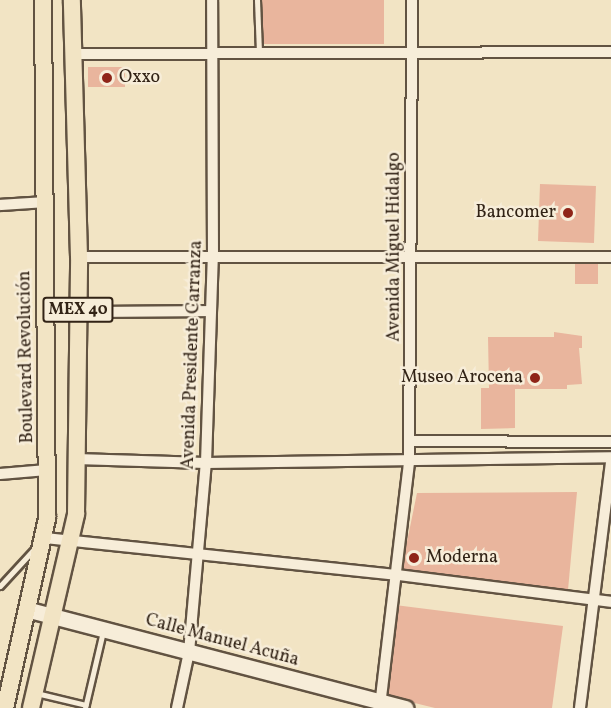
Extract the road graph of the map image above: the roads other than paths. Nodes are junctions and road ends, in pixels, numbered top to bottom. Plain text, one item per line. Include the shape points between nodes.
1 (43, 0) edge
2 (72, 0) edge
3 (212, 0) edge
4 (257, 0) edge
5 (412, 0) edge
6 (611, 52) edge
7 (259, 53) junction
8 (412, 53) junction
9 (74, 54) junction
10 (212, 54) junction
11 (45, 202) junction
12 (0, 205) edge
13 (79, 257) junction
14 (213, 257) junction
15 (413, 257) junction
16 (611, 257) edge
17 (211, 311) junction
18 (99, 312) dead end
19 (410, 441) junction
20 (611, 442) edge
21 (611, 458) edge
22 (76, 459) junction
23 (410, 461) junction
24 (206, 463) junction
25 (611, 463) edge
26 (47, 470) junction
27 (0, 474) edge
28 (45, 538) junction
29 (72, 538) junction
30 (200, 554) junction
31 (398, 575) junction
32 (0, 586) edge
33 (594, 600) junction
34 (611, 602) edge
35 (29, 610) junction
36 (53, 616) junction
37 (103, 630) junction
38 (189, 652) junction
39 (32, 700) edge
40 (380, 705) edge
41 (86, 707) edge
42 (4, 708) edge
43 (177, 708) edge
44 (405, 708) edge
45 (580, 708) edge

1 - 11 main road, Boulevard Revolución / MEX 40
2 - 9 main road, MEX 40
3 - 10 street, Avenida Presidente Carranza
4 - 7 lane
5 - 8 street, Avenida Miguel Hidalgo
6 - 8 street
7 - 8 street
7 - 10 street
8 - 15 street, Avenida Miguel Hidalgo
9 - 10 street
9 - 13 main road, MEX 40
10 - 14 street, Avenida Presidente Carranza
11 - 12 street
11 - 26 main road, Boulevard Revolución / MEX 40
13 - 14 street
13 - 22 main road, MEX 40
14 - 15 street
14 - 17 street, Avenida Presidente Carranza
15 - 16 street
15 - 19 street, Avenida Miguel Hidalgo
17 - 18 street
17 - 24 street, Avenida Presidente Carranza
19 - 20 street
19 - 23 street, Avenida Miguel Hidalgo
21 - 23 street
22 - 24 street
22 - 29 main road, MEX 40
23 - 24 street
23 - 31 street, Avenida Miguel Hidalgo
24 - 30 street, Avenida Presidente Carranza
25 - 33 street
26 - 27 street
26 - 28 main road, Boulevard Revolución / MEX 40
28 - 29 street
28 - 32 lane
28 - 35 main road, Boulevard Revolución / MEX 40
29 - 30 street
29 - 36 main road, MEX 40
30 - 31 street
30 - 38 street, Avenida Presidente Carranza
31 - 33 street
31 - 40 street, Avenida Miguel Hidalgo
33 - 34 street
33 - 45 street
35 - 36 main road, Calle Manuel Acuña
35 - 42 main road, Boulevard Revolución / MEX 40
36 - 37 main road, Calle Manuel Acuña
36 - 39 main road, MEX 40
37 - 38 main road, Calle Manuel Acuña
37 - 41 lane
38 - 40 main road, Calle Manuel Acuña
38 - 43 street, Avenida Presidente Carranza
39 - 41 lane
40 - 44 main road, Calle Manuel Acuña

